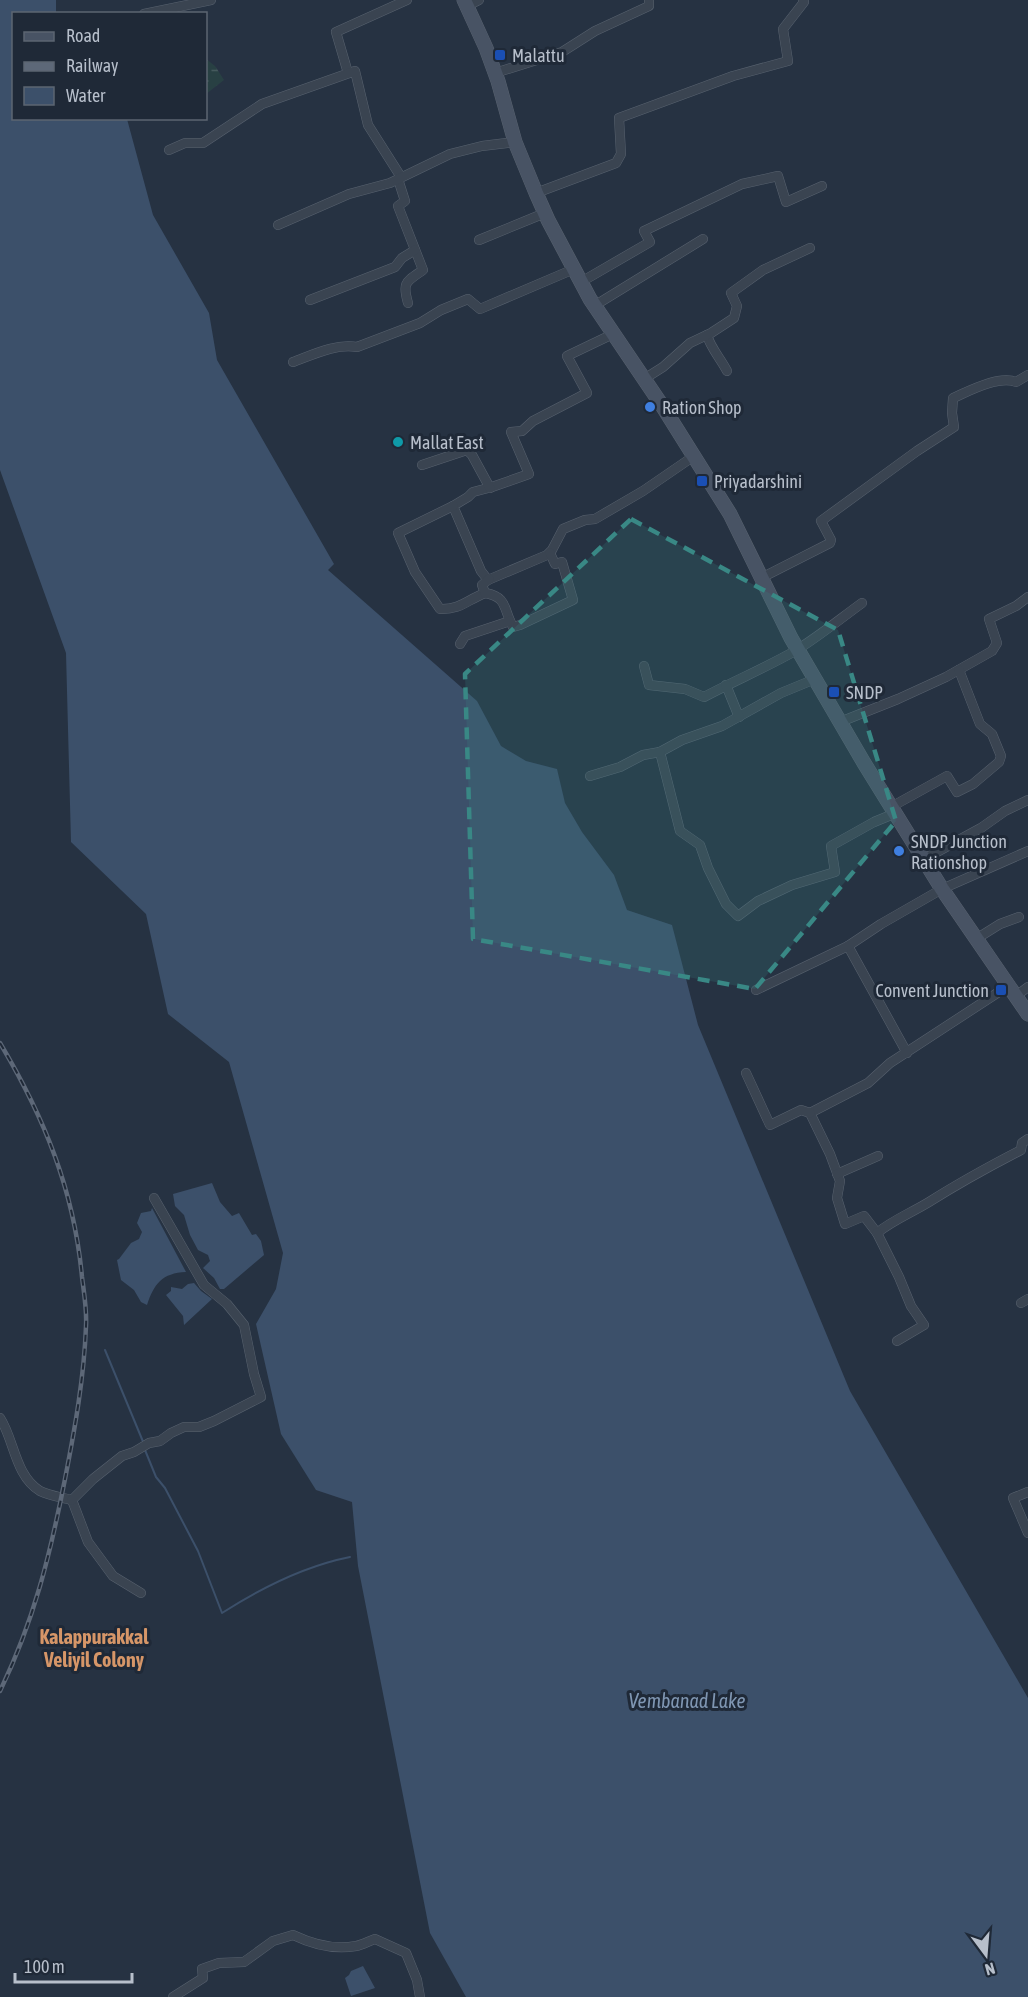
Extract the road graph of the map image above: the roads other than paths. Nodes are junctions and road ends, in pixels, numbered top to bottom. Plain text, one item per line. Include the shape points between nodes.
1 (211, 0) edge
2 (407, 0) edge
3 (649, 0) edge
4 (803, 0) edge
5 (470, 2) edge
6 (154, 12) edge
7 (348, 73) junction
8 (495, 73) junction
9 (515, 142) junction
10 (169, 150) dead end
11 (400, 178) junction
12 (822, 186) dead end
13 (536, 194) junction
14 (545, 213) junction
15 (278, 225) dead end
16 (703, 239) dead end
17 (479, 240) dead end
18 (810, 248) dead end
19 (415, 250) junction
20 (574, 269) junction
21 (581, 282) junction
22 (310, 300) dead end
23 (408, 303) dead end
24 (594, 306) junction
25 (613, 334) junction
26 (707, 335) junction
27 (293, 362) dead end
28 (727, 371) dead end
29 (1028, 375) edge
30 (644, 379) junction
31 (694, 456) junction
32 (422, 465) dead end
33 (490, 488) junction
34 (453, 506) junction
35 (550, 553) junction
36 (761, 578) junction
37 (489, 579) junction
38 (485, 593) junction
39 (1028, 597) edge
40 (862, 603) dead end
41 (510, 621) junction
42 (460, 644) dead end
43 (798, 649) junction
44 (644, 666) dead end
45 (959, 670) junction
46 (815, 679) junction
47 (726, 685) junction
48 (739, 717) junction
49 (840, 722) junction
50 (660, 752) junction
51 (590, 776) dead end
52 (1028, 800) edge
53 (893, 810) junction
54 (1028, 851) edge
55 (924, 859) junction
56 (942, 889) junction
57 (1019, 917) dead end
58 (976, 939) junction
59 (848, 946) junction
60 (1028, 987) edge
61 (756, 990) dead end
62 (1012, 991) junction
63 (1028, 1014) edge
64 (907, 1053) junction
65 (746, 1074) dead end
66 (810, 1113) junction
67 (1028, 1139) edge
68 (878, 1156) dead end
69 (837, 1174) junction
70 (154, 1198) dead end
71 (877, 1233) junction
72 (897, 1341) dead end
73 (0, 1418) edge
74 (1028, 1492) edge
75 (72, 1500) junction
76 (1028, 1533) edge
77 (141, 1593) dead end
78 (173, 1997) edge
79 (420, 1997) edge

1 - 6 street
2 - 7 street via 336,32
3 - 8 street via 649,6 642,11 596,31 562,52
4 - 13 street via 783,29 788,61 733,76 620,118 621,154 616,163
5 - 8 main road
7 - 10 street via 262,104 203,143 185,142
7 - 11 street via 355,71 368,125
8 - 9 main road
9 - 11 street via 450,154
9 - 13 main road
11 - 15 street via 350,194
11 - 19 street via 405,201 398,206
12 - 21 street via 786,202 778,176 742,184 644,231 650,242
13 - 14 main road
14 - 17 street
14 - 20 main road
16 - 24 street
18 - 26 street via 764,270 731,293 737,306 734,318
19 - 22 street via 395,267
19 - 23 street via 423,270 406,282
20 - 21 main road
20 - 27 street via 480,309 468,299 357,347 348,345 322,351
21 - 24 main road
24 - 25 main road
25 - 30 main road
25 - 33 street via 567,356 587,393 533,421 522,431 511,432 529,474
26 - 28 street
26 - 30 street via 690,343
29 - 36 street via 1016,382 986,384 953,398 954,427 821,521 830,543
30 - 31 main road
31 - 35 street via 595,519 563,529
31 - 36 main road via 730,514
32 - 33 street via 467,450
33 - 34 street via 473,492
34 - 37 street via 472,553
34 - 38 street via 398,533 415,572 440,609 453,610
35 - 37 street
35 - 41 street via 555,564 562,562 573,600 513,627
36 - 43 main road
37 - 38 street via 482,585
38 - 41 street via 501,598
39 - 45 street via 989,619 997,643 992,651
40 - 43 street
41 - 42 street via 465,636
43 - 46 main road
43 - 47 street
44 - 47 street via 649,685 685,689 704,697
45 - 49 street
45 - 53 street via 980,724 992,734 1001,756 999,762 957,792 947,776
46 - 48 street
46 - 49 main road
47 - 48 street
48 - 50 street
49 - 53 main road
50 - 51 street
50 - 53 street via 680,831 700,845 726,904 738,916 792,885 835,872 831,846
52 - 55 street
53 - 55 main road
54 - 56 street
55 - 56 main road
56 - 58 main road
56 - 59 street
57 - 58 street
58 - 62 main road
59 - 61 street
59 - 64 street
60 - 62 street
62 - 63 main road
62 - 64 street
64 - 66 street via 868,1083
65 - 66 street via 770,1125 801,1110
66 - 69 street
67 - 71 street via 1021,1150
68 - 69 street
69 - 71 street via 837,1198 845,1224 864,1216
70 - 75 street via 204,1285 244,1325 261,1397 214,1421 184,1427 122,1456
71 - 72 street via 924,1325
73 - 75 street via 25,1477 39,1490
74 - 76 street via 1013,1498
75 - 77 street via 88,1542 113,1576
78 - 79 street via 203,1978 202,1969 219,1963 244,1962 273,1941 293,1935 310,1943 332,1946 356,1946 375,1939 406,1953

